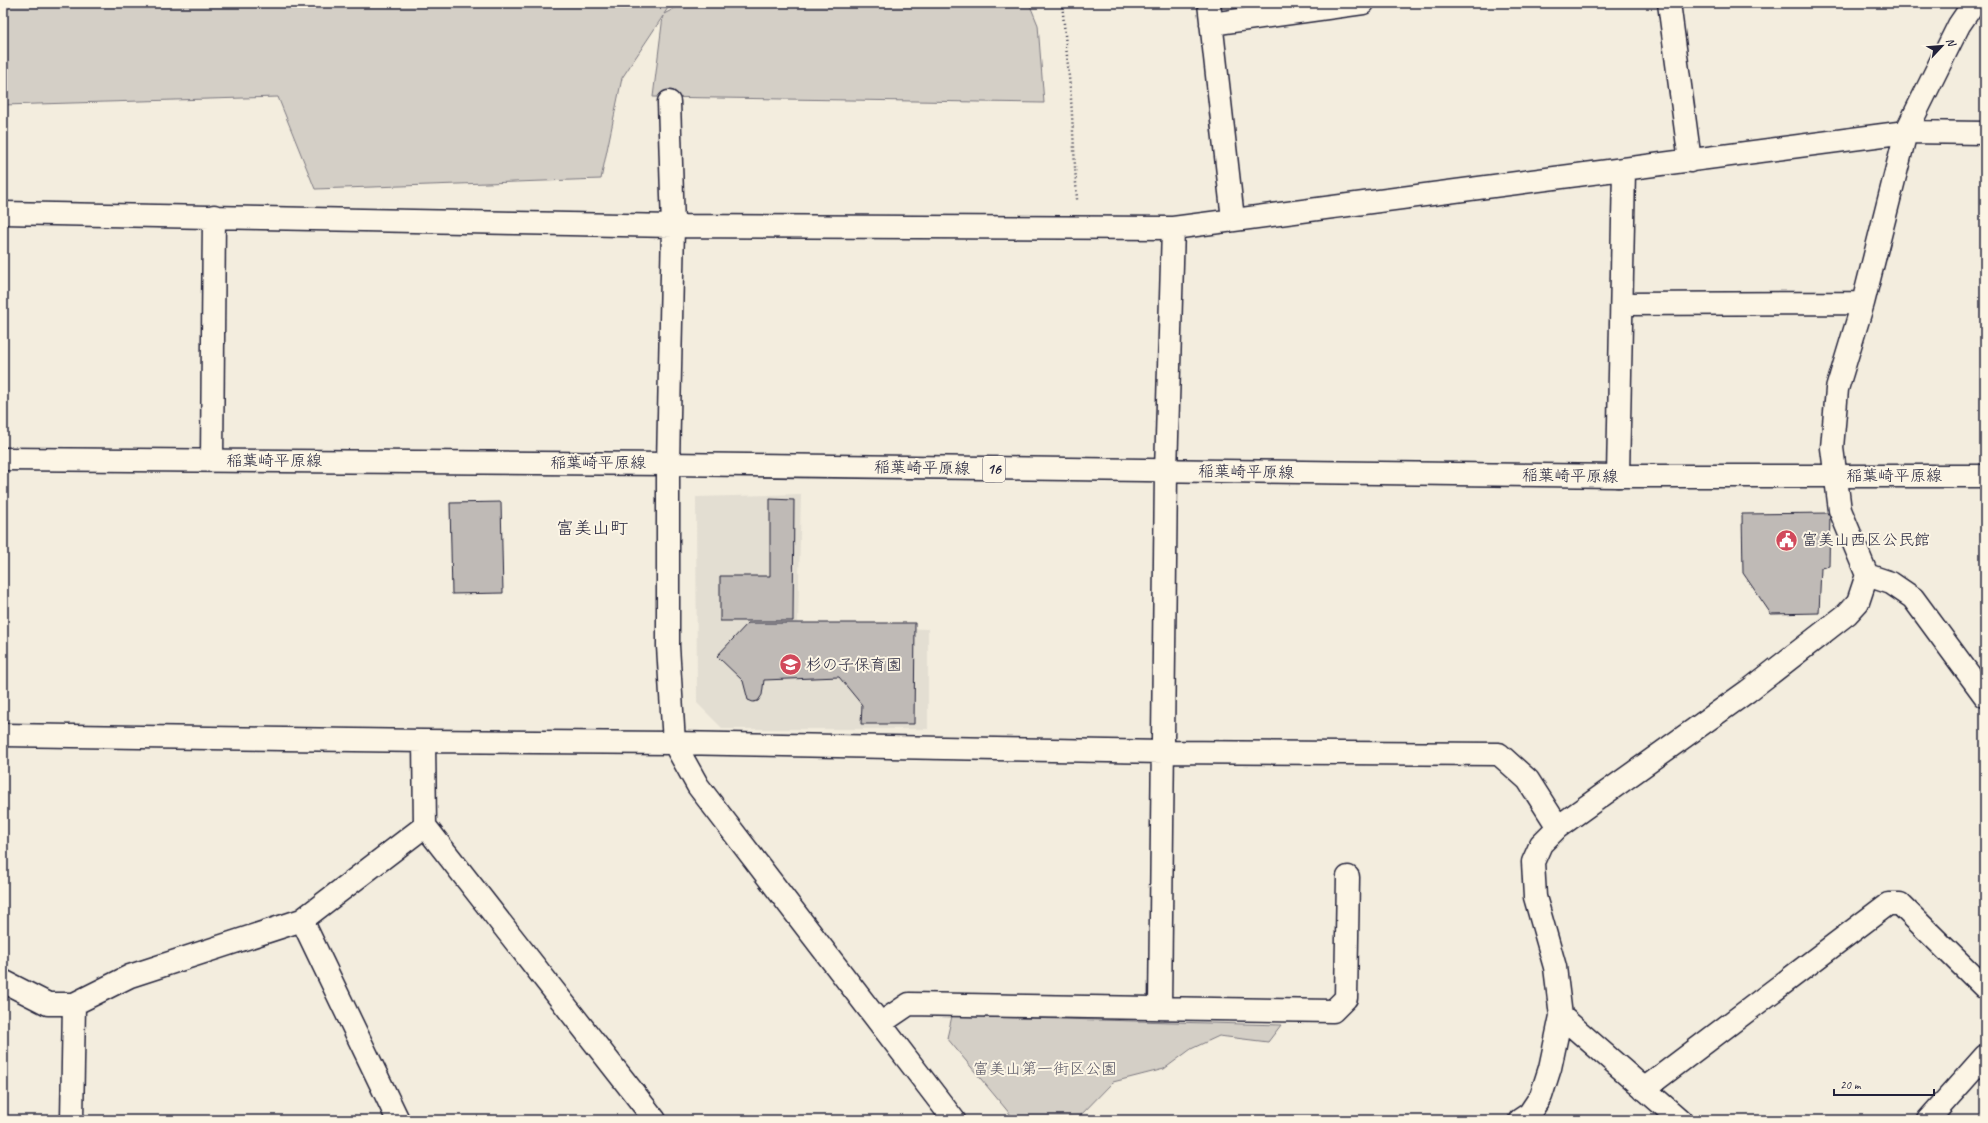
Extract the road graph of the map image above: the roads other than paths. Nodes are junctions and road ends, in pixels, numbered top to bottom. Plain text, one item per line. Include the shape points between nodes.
1 (1209, 3) edge
2 (1363, 3) edge
3 (1669, 3) edge
4 (1974, 3) edge
5 (1211, 24) junction
6 (669, 102) dead end
7 (1906, 132) junction
8 (1985, 133) edge
9 (1690, 161) junction
10 (1624, 170) junction
11 (3, 213) edge
12 (214, 216) junction
13 (1234, 219) junction
14 (672, 226) junction
15 (1173, 228) junction
16 (1863, 303) junction
17 (1622, 304) junction
18 (3, 459) edge
19 (212, 460) junction
20 (668, 464) junction
21 (1166, 472) junction
22 (1618, 476) junction
23 (1985, 476) edge
24 (1837, 477) junction
25 (1867, 575) junction
26 (1985, 696) edge
27 (3, 735) edge
28 (424, 741) junction
29 (674, 743) junction
30 (1163, 752) junction
31 (425, 826) junction
32 (1558, 827) junction
33 (1348, 877) dead end
34 (302, 920) junction
35 (3, 980) edge
36 (1985, 988) edge
37 (74, 1004) junction
38 (1160, 1007) junction
39 (1561, 1016) junction
40 (881, 1023) junction
41 (1985, 1056) edge
42 (1644, 1089) junction
43 (72, 1120) edge
44 (398, 1120) edge
45 (654, 1120) edge
46 (954, 1120) edge
47 (1520, 1120) edge
48 (1680, 1120) edge
49 (1928, 1120) edge

1 - 5 street
2 - 5 street
3 - 9 street
4 - 7 street via 1959,24
5 - 13 street
6 - 14 street
7 - 8 street
7 - 9 street
7 - 16 street
9 - 10 street
10 - 13 street
10 - 17 street
11 - 12 street
12 - 14 street
12 - 19 street
13 - 15 street
14 - 15 street
14 - 20 street
15 - 21 street
16 - 17 street
16 - 24 street via 1837,389 1832,448
17 - 22 street
18 - 19 street, 稲葉崎平原線 / 16
19 - 20 street, 稲葉崎平原線 / 16
20 - 21 street, 稲葉崎平原線 / 16
20 - 29 street via 668,646
21 - 22 street, 稲葉崎平原線 / 16
21 - 30 street
22 - 24 street, 稲葉崎平原線 / 16
23 - 24 street, 稲葉崎平原線 / 16
24 - 25 street via 1840,510
25 - 26 street via 1891,582 1913,598
25 - 32 street via 1858,602 1846,614 1748,691
27 - 28 street
28 - 29 street
28 - 31 street
29 - 30 street
29 - 40 street via 698,786
30 - 32 street via 1499,754 1528,780
30 - 38 street
31 - 34 street
31 - 45 street
32 - 39 street via 1541,844 1533,862 1535,897 1555,966
33 - 38 street via 1346,998 1333,1011
34 - 37 street via 130,976
34 - 44 street
35 - 37 street via 48,1004
36 - 42 street via 1900,904 1888,904
37 - 43 street
38 - 40 street via 910,1004
39 - 42 street
39 - 47 street via 1541,1096 1529,1114
40 - 46 street
41 - 49 street
42 - 48 street

